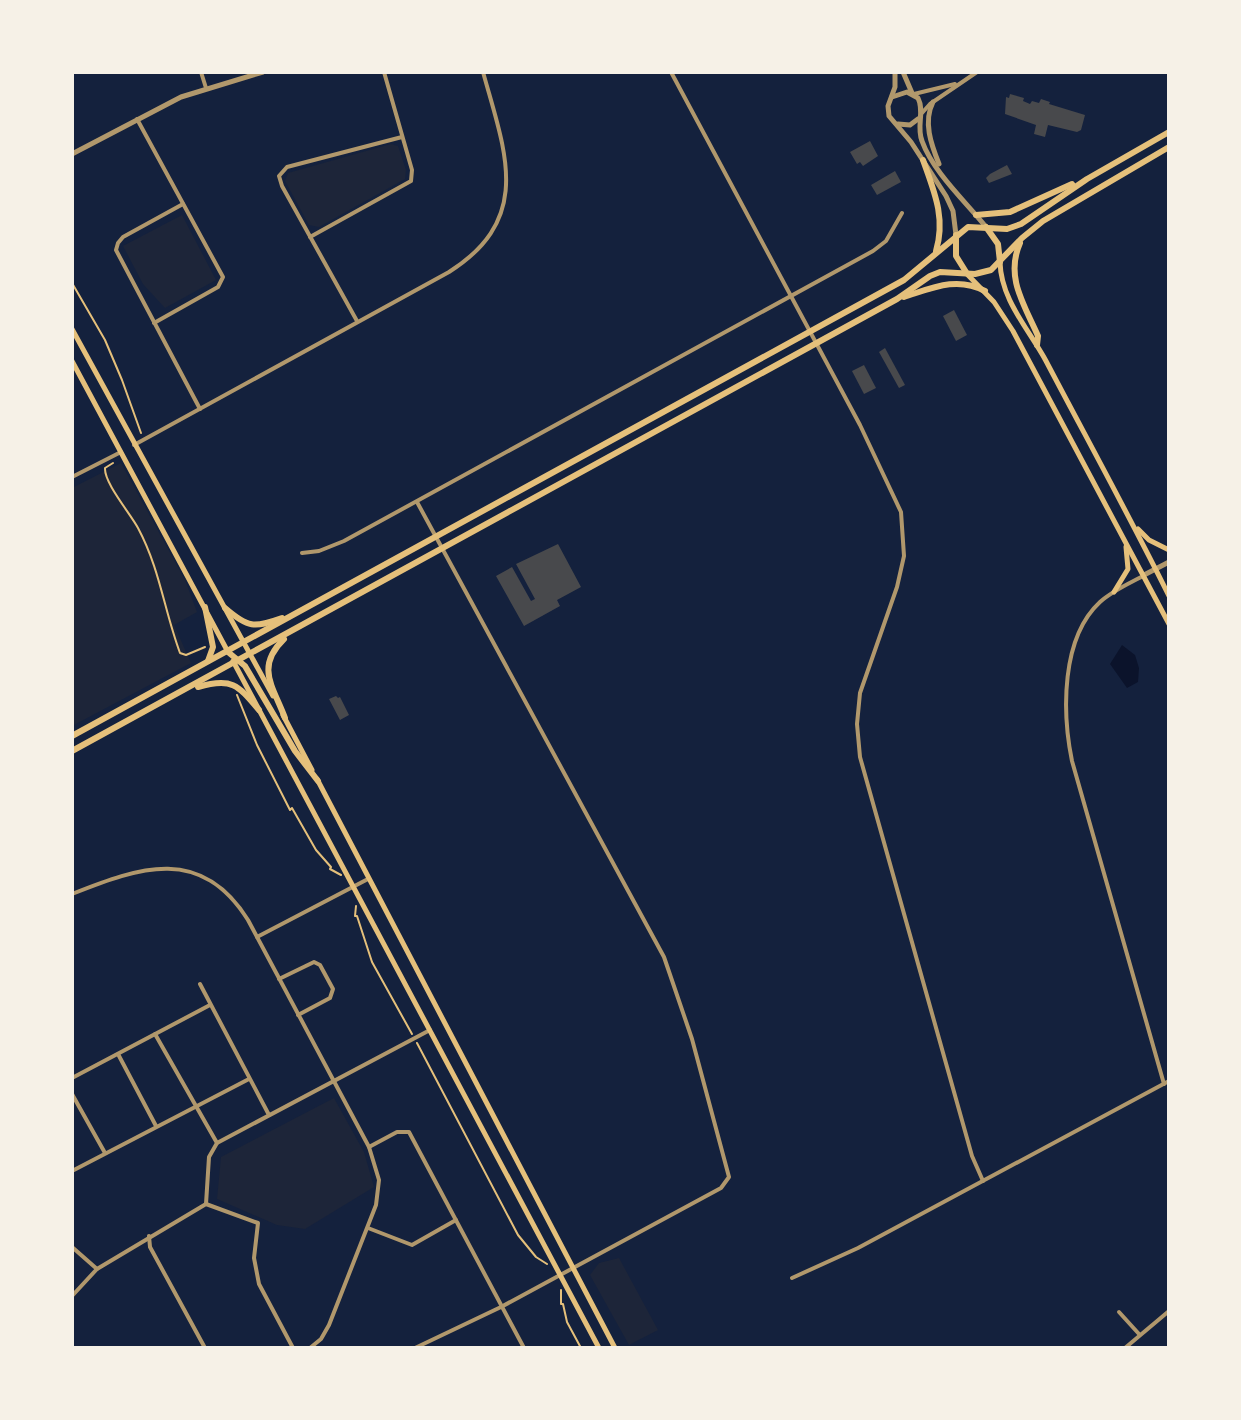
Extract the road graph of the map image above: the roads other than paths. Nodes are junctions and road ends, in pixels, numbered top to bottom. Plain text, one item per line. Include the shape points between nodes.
1 (201, 72) edge
2 (263, 72) edge
3 (384, 72) edge
4 (483, 72) edge
5 (671, 72) edge
6 (895, 72) edge
7 (903, 72) edge
8 (977, 72) edge
9 (958, 84) junction
10 (206, 88) junction
11 (913, 94) junction
12 (892, 98) junction
13 (933, 102) junction
14 (920, 116) junction
15 (137, 119) junction
16 (895, 123) junction
17 (1169, 132) edge
18 (402, 137) junction
19 (1169, 147) edge
20 (73, 152) edge
21 (923, 160) junction
22 (942, 172) junction
23 (1087, 179) junction
24 (183, 204) junction
25 (902, 213) dead end
26 (976, 215) junction
27 (986, 227) junction
28 (956, 235) junction
29 (310, 237) junction
30 (1022, 238) junction
31 (935, 254) junction
32 (1000, 262) junction
33 (966, 272) junction
34 (985, 291) junction
35 (792, 297) junction
36 (897, 299) junction
37 (357, 321) junction
38 (154, 323) junction
39 (72, 329) edge
40 (810, 332) junction
41 (816, 343) junction
42 (1037, 345) junction
43 (72, 361) edge
44 (200, 409) junction
45 (134, 445) junction
46 (121, 452) junction
47 (72, 477) edge
48 (417, 502) junction
49 (1133, 523) junction
50 (436, 537) junction
51 (1124, 538) junction
52 (443, 550) junction
53 (1169, 550) edge
54 (302, 553) dead end
55 (1169, 562) edge
56 (1156, 569) junction
57 (1144, 575) junction
58 (1114, 592) junction
59 (1169, 596) edge
60 (205, 607) junction
61 (225, 608) junction
62 (301, 611) junction
63 (1169, 624) edge
64 (292, 631) junction
65 (244, 642) junction
66 (228, 652) junction
67 (251, 654) junction
68 (237, 662) junction
69 (206, 664) junction
70 (183, 691) junction
71 (259, 710) junction
72 (285, 718) junction
73 (72, 736) edge
74 (72, 751) edge
75 (318, 781) junction
76 (368, 879) junction
77 (353, 887) junction
78 (72, 894) edge
79 (257, 937) junction
80 (279, 979) junction
81 (200, 984) dead end
82 (210, 1005) junction
83 (298, 1015) junction
84 (430, 1030) junction
85 (155, 1034) junction
86 (118, 1054) junction
87 (72, 1078) edge
88 (249, 1079) junction
89 (334, 1081) junction
90 (1166, 1082) edge
91 (72, 1094) edge
92 (195, 1108) junction
93 (269, 1115) junction
94 (156, 1127) junction
95 (217, 1143) junction
96 (369, 1147) junction
97 (105, 1153) junction
98 (72, 1171) edge
99 (983, 1181) junction
100 (206, 1204) junction
101 (456, 1220) junction
102 (368, 1228) junction
103 (149, 1236) junction
104 (72, 1247) edge
105 (97, 1269) junction
106 (573, 1269) junction
107 (560, 1275) junction
108 (792, 1278) dead end
109 (72, 1296) edge
110 (501, 1307) junction
111 (1169, 1311) edge
112 (1119, 1312) dead end
113 (1139, 1334) junction
114 (205, 1348) edge
115 (293, 1348) edge
116 (310, 1348) edge
117 (415, 1348) edge
118 (524, 1348) edge
119 (599, 1348) edge
120 (615, 1348) edge
121 (1125, 1348) edge

1 - 10 street
2 - 10 street
3 - 18 street
4 - 37 street via 507,168 499,221 462,264
5 - 35 street
6 - 12 street
7 - 11 street
8 - 9 street
9 - 11 street
9 - 13 street
10 - 15 street
11 - 12 street via 901,92
11 - 14 street via 921,103
12 - 16 street via 888,111
13 - 14 street
13 - 22 street via 929,137
14 - 16 street via 905,126
14 - 22 street via 922,142
15 - 20 street
15 - 24 street
16 - 21 street
17 - 23 main road
18 - 29 street via 413,175 409,183
18 - 29 street via 284,168 281,183
19 - 30 main road
21 - 28 street via 951,206
21 - 31 main road via 940,214
22 - 26 street
23 - 26 main road via 1010,212
23 - 27 main road via 1021,224
24 - 38 street via 117,245
24 - 38 street via 223,280
25 - 35 street via 879,248
26 - 27 street
27 - 28 main road via 971,226
27 - 32 main road via 998,244
28 - 31 main road
28 - 33 main road via 957,261
29 - 37 street
30 - 32 main road
30 - 42 main road via 1014,275
31 - 40 main road via 904,280
32 - 33 main road via 987,272
32 - 42 main road via 1004,294
33 - 34 main road
33 - 36 main road via 940,272
34 - 36 main road via 953,282
34 - 51 main road via 1013,331
35 - 40 street
35 - 48 street
36 - 41 main road
37 - 44 street
38 - 44 street
39 - 45 main road
40 - 41 street
40 - 50 main road
41 - 52 main road
41 - 99 street via 901,512 904,556 897,587 860,693 860,757
42 - 49 main road
43 - 46 main road
44 - 45 street
45 - 61 main road
46 - 47 street
46 - 60 main road
48 - 50 street
48 - 54 street via 344,541
49 - 53 main road
49 - 56 main road
50 - 52 street
50 - 62 main road
51 - 57 main road
51 - 58 main road via 1128,569
52 - 64 main road
52 - 106 street via 664,957 729,1177 721,1188
55 - 56 street
56 - 57 street
56 - 59 main road
57 - 58 street
57 - 63 main road
58 - 90 street via 1096,606 1081,631 1068,670 1065,719 1076,775
60 - 66 main road
60 - 69 main road via 213,647
61 - 62 main road via 255,626
61 - 65 main road
62 - 65 main road
64 - 67 main road
64 - 72 main road via 267,660
65 - 66 main road
65 - 67 main road
66 - 68 main road
66 - 69 main road
67 - 68 main road
67 - 72 main road
68 - 70 main road
68 - 71 main road
68 - 75 main road
69 - 73 main road
70 - 71 main road via 231,683
70 - 74 main road
71 - 77 main road
72 - 75 main road
75 - 76 main road
76 - 77 street
76 - 106 main road
77 - 79 street
77 - 84 main road
78 - 79 street via 138,870 180,870 227,894
79 - 80 street
80 - 83 street
80 - 83 street via 310,962 322,968 333,994
81 - 82 street
82 - 85 street
82 - 88 street
83 - 89 street
84 - 89 street
84 - 107 main road
85 - 86 street
85 - 92 street
86 - 87 street
86 - 94 street
88 - 92 street
88 - 93 street
89 - 93 street
89 - 96 street
90 - 99 street
91 - 97 street
92 - 94 street
92 - 95 street
93 - 95 street
94 - 97 street
95 - 100 street via 209,1157
96 - 101 street via 397,1132 409,1132
96 - 102 street via 379,1180
97 - 98 street
99 - 108 street
100 - 103 street
100 - 115 street via 258,1223 254,1258 259,1284
101 - 102 street via 412,1245
101 - 110 street
102 - 116 street via 329,1325
103 - 105 street
103 - 114 street via 150,1247
104 - 105 street
105 - 109 street
106 - 107 street
106 - 120 main road
107 - 110 street
107 - 119 main road
110 - 117 street
110 - 118 street
111 - 113 street
112 - 113 street
113 - 121 street

